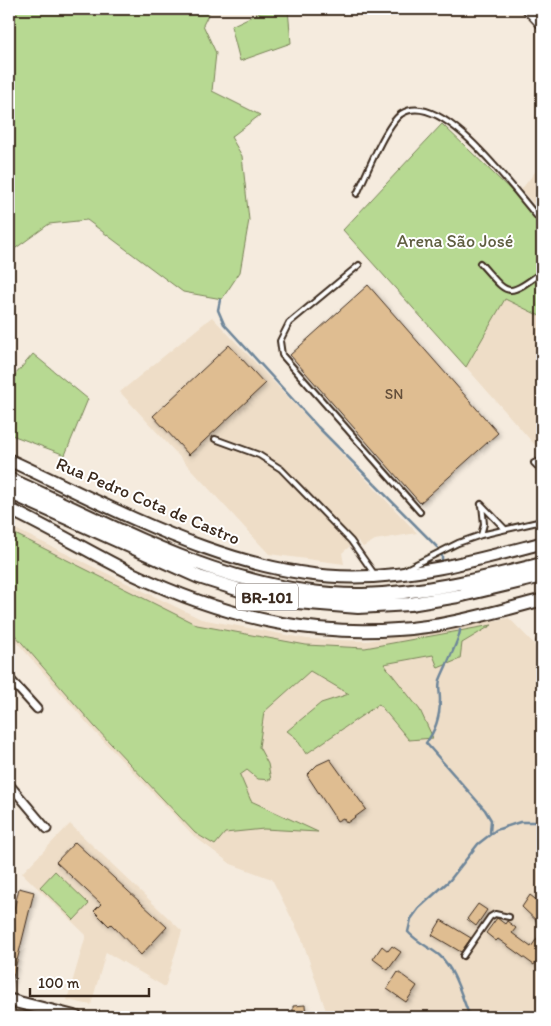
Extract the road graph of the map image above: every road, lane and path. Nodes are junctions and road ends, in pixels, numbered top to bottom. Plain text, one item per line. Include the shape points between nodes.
1 (527, 9) edge
2 (542, 25) edge
3 (357, 194) dead end
4 (542, 222) edge
5 (480, 263) dead end
6 (358, 265) dead end
7 (542, 272) edge
8 (215, 439) dead end
9 (9, 460) edge
10 (540, 461) dead end
11 (542, 471) edge
12 (9, 479) edge
13 (9, 492) edge
14 (9, 509) edge
15 (420, 512) dead end
16 (542, 521) edge
17 (505, 529) junction
18 (481, 535) junction
19 (542, 543) edge
20 (542, 564) edge
21 (399, 575) junction
22 (377, 576) junction
23 (542, 576) edge
24 (542, 600) edge
25 (9, 678) edge
26 (36, 709) dead end
27 (10, 788) edge
28 (47, 829) dead end
29 (510, 917) dead end
30 (463, 956) dead end
31 (9, 1000) edge
32 (76, 1017) edge

1 - 2 street
3 - 4 lane via 389,128 400,115 411,110 430,112 451,123 484,154
5 - 7 lane via 510,292
6 - 15 lane via 289,323 280,341 282,355
8 - 22 lane via 259,455 282,469 351,541
9 - 22 main road, Rua Pedro Cota de Castro via 154,526 243,560 309,574
10 - 11 lane via 534,463
12 - 20 highway, BR-101 via 208,567 270,586 300,591 362,595 428,590
13 - 23 highway, BR-101 via 199,577 243,592 297,602 358,607 410,604
14 - 24 main road via 188,598 281,624 340,630 409,628
16 - 17 lane
17 - 18 lane
17 - 18 lane via 481,504 484,524
18 - 21 lane via 434,553
19 - 21 main road, Rua Pedro Cota de Castro via 447,567
21 - 22 main road, Rua Pedro Cota de Castro
25 - 26 street
27 - 28 street
29 - 30 lane via 496,914 490,917
31 - 32 main road

